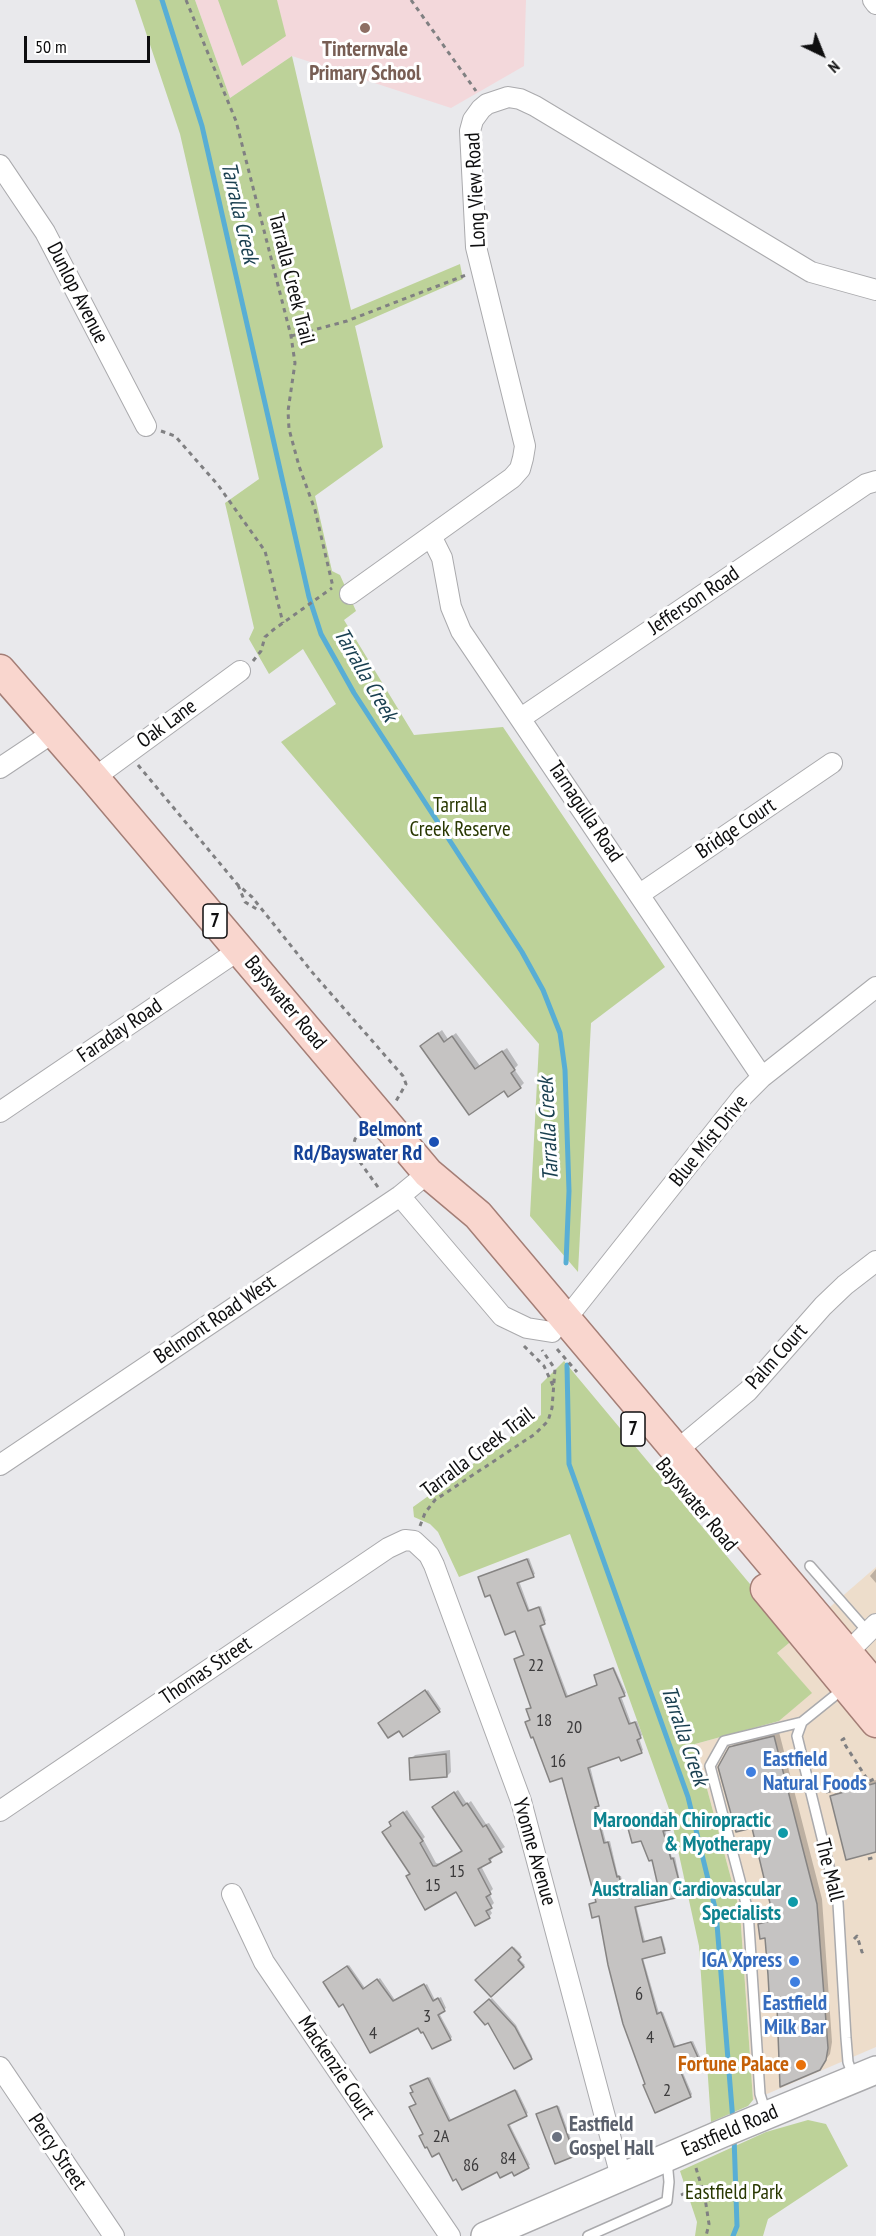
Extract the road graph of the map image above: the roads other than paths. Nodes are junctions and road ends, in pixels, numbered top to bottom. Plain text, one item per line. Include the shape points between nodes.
1 (873, 0) edge
2 (876, 4) edge
3 (0, 165) edge
4 (876, 290) edge
5 (146, 426) road end
6 (871, 482) edge
7 (431, 536) junction
8 (350, 594) dead end
9 (0, 670) edge
10 (240, 671) road end
11 (521, 718) junction
12 (54, 732) junction
13 (832, 763) dead end
14 (0, 768) edge
15 (94, 777) junction
16 (640, 894) junction
17 (239, 950) junction
18 (876, 987) edge
19 (762, 1077) junction
20 (0, 1112) edge
21 (428, 1173) junction
22 (400, 1196) junction
23 (876, 1261) edge
24 (553, 1336) junction
25 (676, 1451) junction
26 (0, 1465) edge
27 (414, 1541) joint
28 (810, 1566) dead end
29 (872, 1628) edge
30 (845, 1667) junction
31 (876, 1687) edge
32 (802, 1722) junction
33 (876, 1722) edge
34 (1, 1807) edge
35 (232, 1894) dead end
36 (0, 2067) edge
37 (865, 2075) edge
38 (757, 2119) junction
39 (667, 2157) junction
40 (621, 2178) junction
41 (114, 2236) edge
42 (450, 2236) edge
43 (485, 2236) edge
44 (588, 2236) edge

1 - 2 street
3 - 5 street, Dunlop Avenue via 45,232
4 - 7 street, Long View Road via 811,272 535,106 520,99 497,99 481,109 470,131 476,247 525,446 524,458 512,478
6 - 11 street, Jefferson Road
7 - 8 street, Long View Road
7 - 11 street, Tarnagulla Road via 442,558 451,607 462,631
9 - 12 main road, Bayswater Road / 7
10 - 15 street, Oak Lane
11 - 16 street, Tarnagulla Road
12 - 14 street
12 - 15 main road, Bayswater Road / 7
13 - 16 street, Bridge Court
15 - 17 main road, Bayswater Road / 7
16 - 19 street, Tarnagulla Road
17 - 20 street, Faraday Road
17 - 21 main road, Bayswater Road / 7
18 - 19 street, Blue Mist Drive
19 - 24 street, Blue Mist Drive
21 - 22 street, Belmont Road West
21 - 24 main road, Bayswater Road / 7 via 478,1215
22 - 24 street via 505,1324
22 - 26 street, Belmont Road West
23 - 25 street, Palm Court via 823,1306 748,1391
24 - 25 main road, Bayswater Road / 7
24 - 30 main road, Bayswater Road / 7
25 - 30 main road, Bayswater Road / 7
27 - 34 street, Thomas Street via 405,1540 388,1548
27 - 40 street, Yvonne Avenue via 434,1564 521,1801
28 - 29 lane
29 - 30 street
30 - 31 main road, Bayswater Road / 7
30 - 32 lane via 838,1693
30 - 33 main road, Bayswater Road / 7
32 - 37 lane, The Mall via 798,1743 838,1904 848,2062
32 - 38 lane via 724,1741 710,1766 748,1911 760,2094
35 - 42 street, Mackenzie Court via 264,1962
36 - 41 street, Percy Street
37 - 38 main road, Eastfield Road
38 - 39 main road, Eastfield Road
39 - 40 main road, Eastfield Road
39 - 44 lane via 667,2201
40 - 43 main road, Eastfield Road

